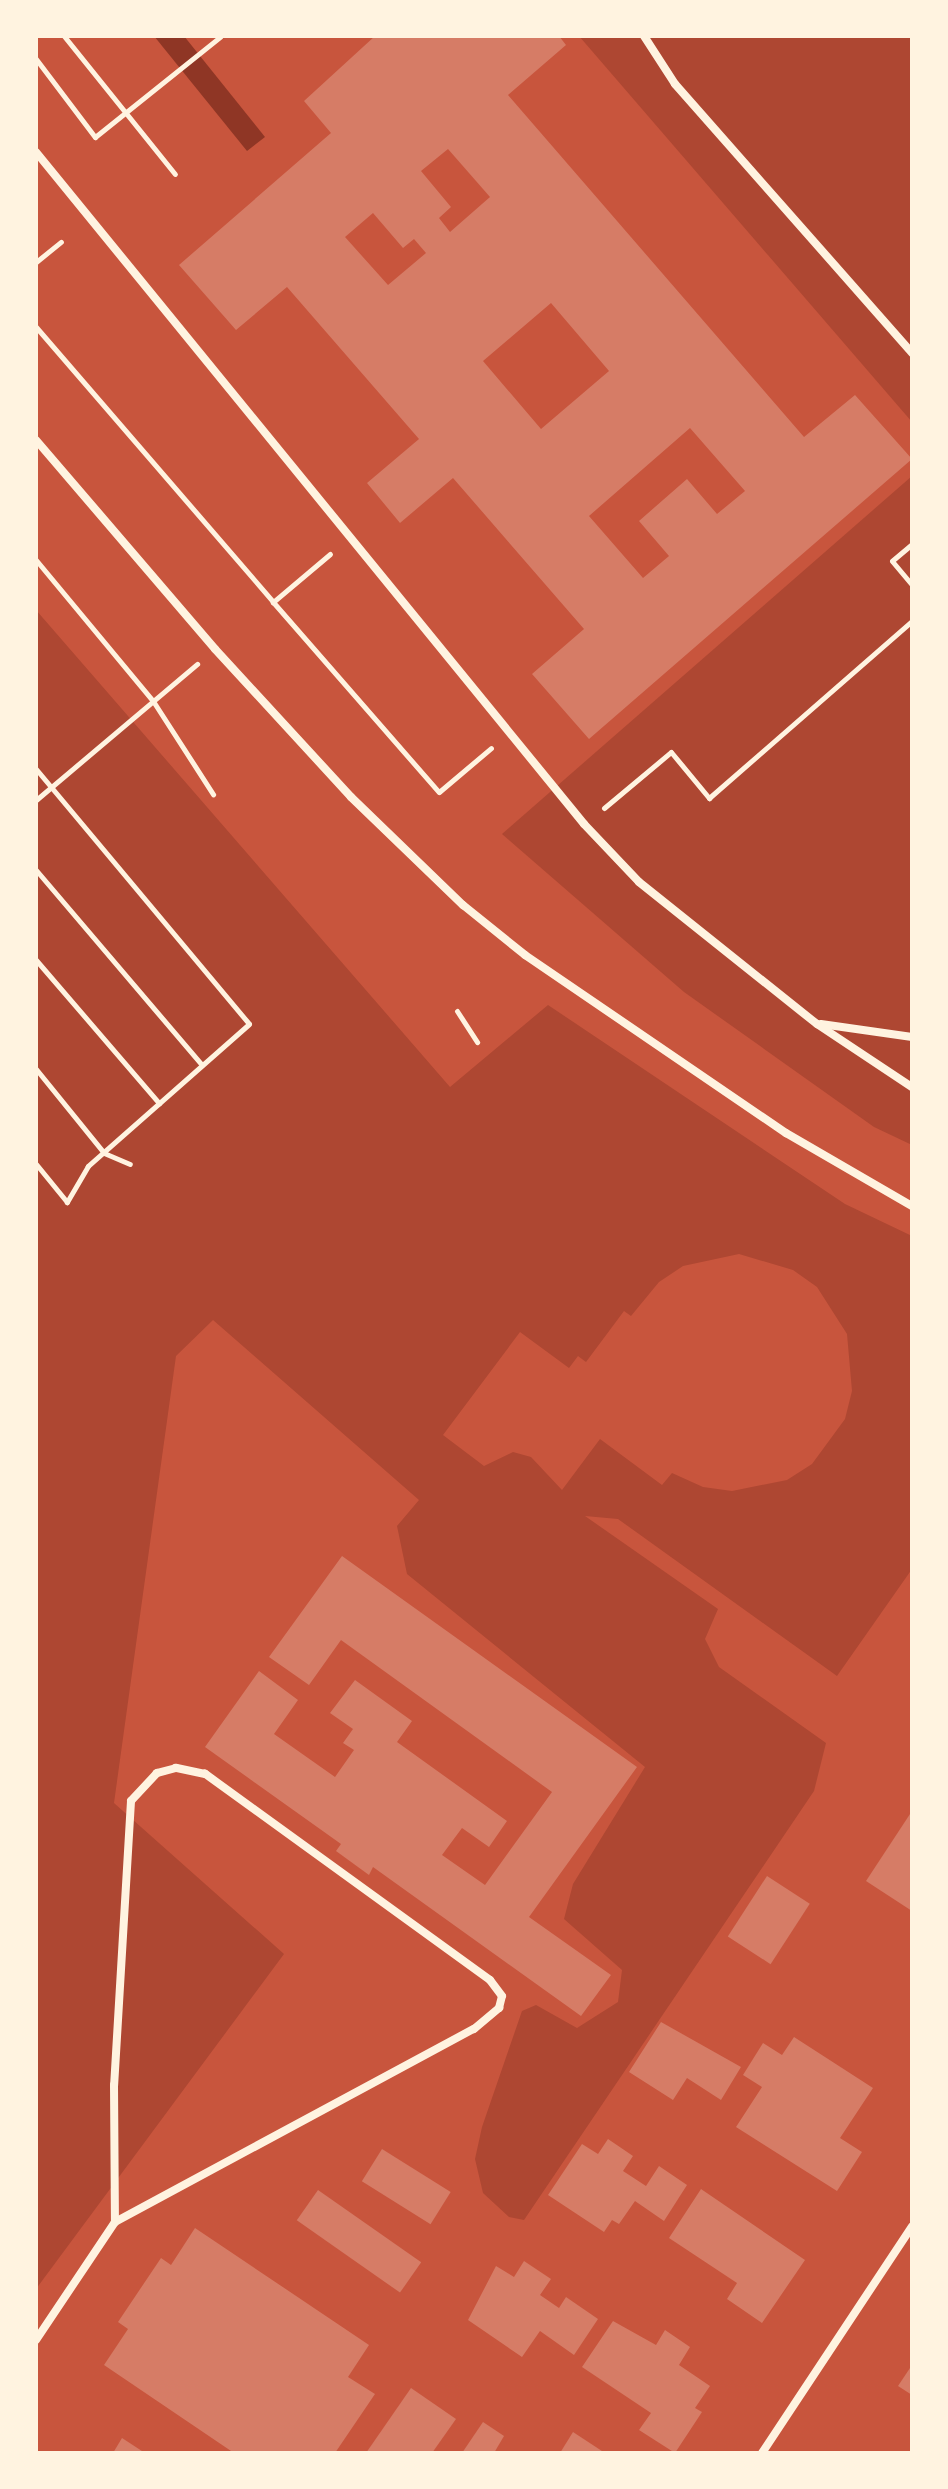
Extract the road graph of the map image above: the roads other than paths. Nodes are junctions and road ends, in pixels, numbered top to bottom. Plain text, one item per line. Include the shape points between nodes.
1 (644, 36) edge
2 (36, 152) edge
3 (912, 353) edge
4 (36, 440) edge
5 (817, 1024) junction
6 (912, 1037) edge
7 (912, 1087) edge
8 (912, 1206) edge
9 (115, 2222) junction
10 (912, 2226) edge
11 (36, 2340) edge
12 (762, 2453) edge

1 - 3 street via 675,84
2 - 5 street via 584,824 639,882
4 - 8 street via 215,649 401,848 488,925 786,1133
5 - 6 street
5 - 7 street
9 - 9 street via 114,2085 131,1801 157,1773 176,1768 205,1774 490,1980 502,1996 491,2018 474,2029
9 - 11 street
10 - 12 street

